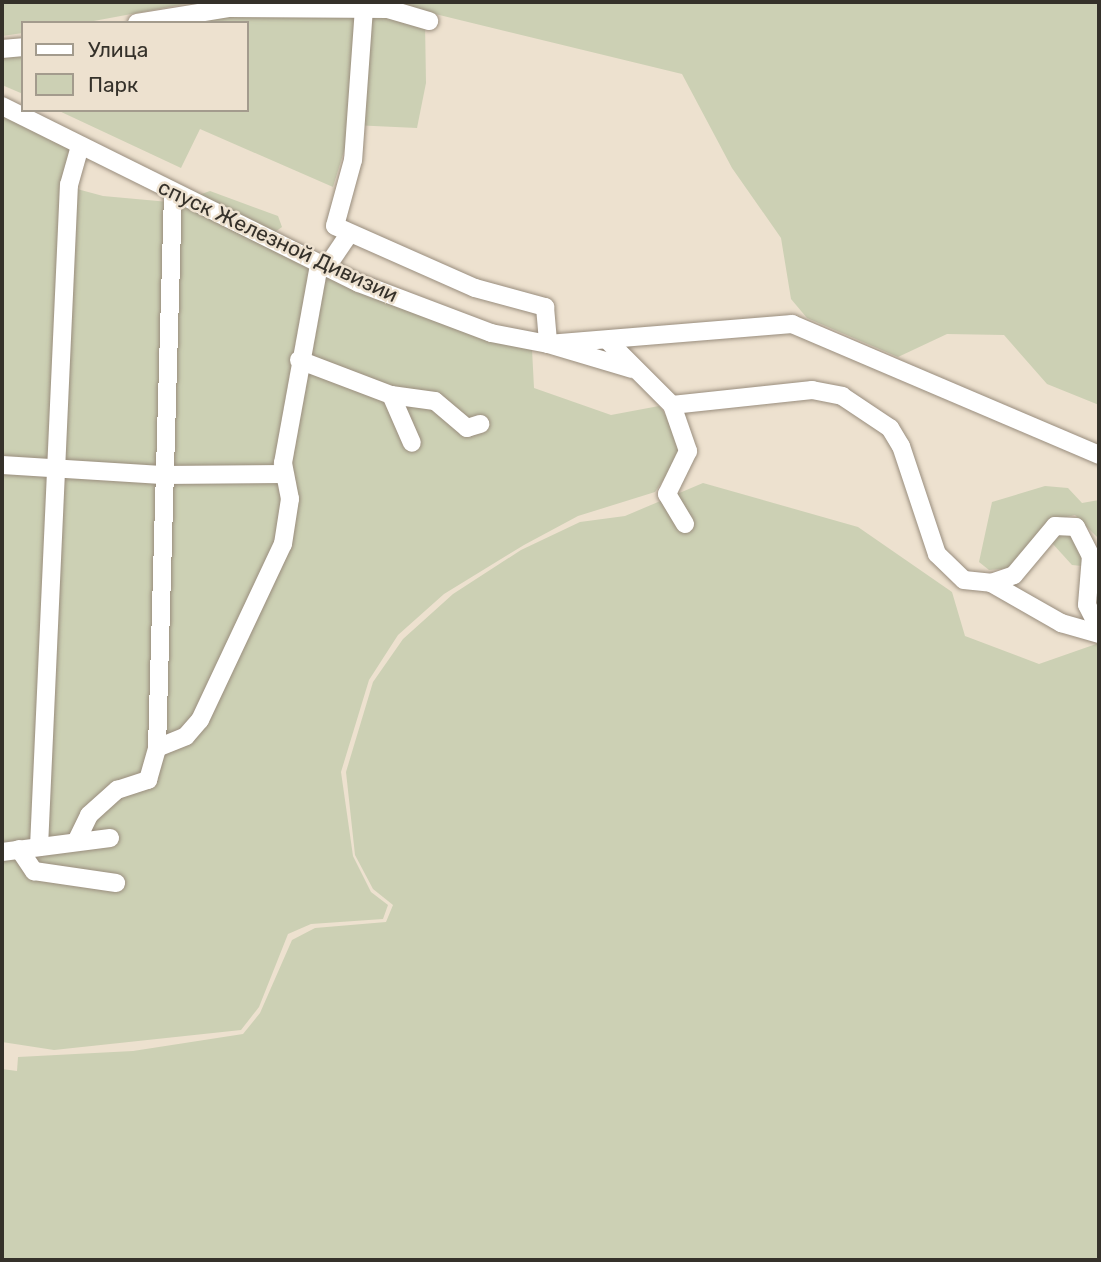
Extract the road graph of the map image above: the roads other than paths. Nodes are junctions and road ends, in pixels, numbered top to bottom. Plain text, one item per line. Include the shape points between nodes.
1 (364, 8) junction
2 (149, 21) edge
3 (429, 21) dead end
4 (21, 47) edge
5 (2, 49) edge
6 (2, 106) edge
7 (80, 146) junction
8 (173, 192) junction
9 (349, 233) junction
10 (322, 266) junction
11 (607, 340) junction
12 (548, 344) junction
13 (299, 360) junction
14 (632, 369) junction
15 (391, 396) junction
16 (672, 405) junction
17 (480, 424) dead end
18 (412, 443) dead end
19 (1099, 455) edge
20 (2, 465) edge
21 (55, 466) junction
22 (283, 474) junction
23 (162, 475) junction
24 (685, 524) dead end
25 (991, 583) junction
26 (1099, 631) edge
27 (157, 748) junction
28 (110, 838) dead end
29 (76, 842) junction
30 (38, 847) junction
31 (10, 851) edge
32 (116, 883) dead end

1 - 2 lane via 230,8
1 - 3 lane
1 - 9 lane via 353,160 335,226
4 - 5 lane
6 - 7 lane, спуск Железной Дивизии
7 - 8 lane, спуск Железной Дивизии
7 - 21 lane via 68,185
8 - 10 lane, спуск Железной Дивизии
8 - 23 lane
9 - 10 lane
9 - 12 lane via 475,288 545,306
10 - 12 lane, спуск Железной Дивизии via 491,333
10 - 13 lane
11 - 12 lane, спуск Железной Дивизии
11 - 14 lane
11 - 19 lane, спуск Железной Дивизии via 792,324
12 - 14 lane
13 - 15 lane
13 - 22 lane
14 - 16 lane
15 - 17 lane via 435,401 458,424
15 - 18 lane
16 - 24 lane via 688,451 667,494
16 - 25 lane via 812,390 842,396 890,428 901,446 947,570
20 - 21 lane
21 - 23 lane
21 - 30 lane
22 - 23 lane
22 - 27 lane via 289,521 268,583 224,659 200,720 187,736
23 - 27 lane
25 - 26 lane via 1061,623
25 - 26 lane via 1023,569 1055,526 1076,527 1091,556 1087,606
27 - 29 lane via 148,780 117,790 89,815
28 - 29 lane
29 - 30 lane
30 - 31 lane
31 - 32 lane via 34,871

